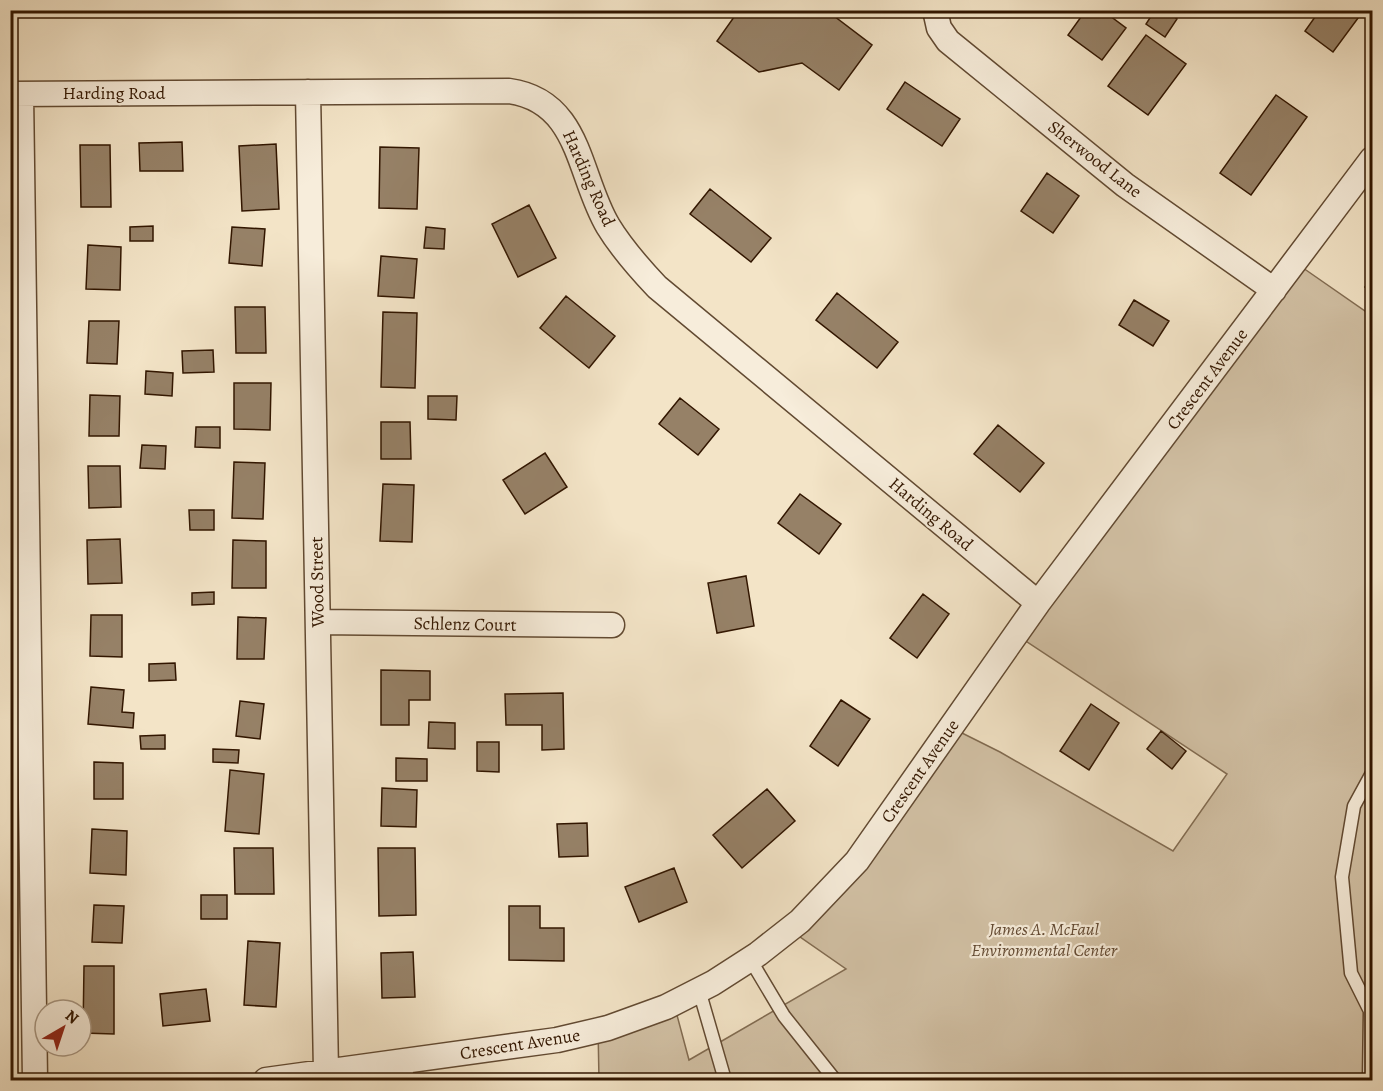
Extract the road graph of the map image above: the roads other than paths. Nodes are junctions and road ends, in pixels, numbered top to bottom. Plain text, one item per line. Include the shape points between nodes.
1 (935, 10) edge
2 (308, 92) junction
3 (16, 94) edge
4 (1372, 159) edge
5 (1274, 290) junction
6 (1038, 603) junction
7 (318, 622) junction
8 (612, 625) dead end
9 (1372, 773) edge
10 (750, 959) junction
11 (699, 990) junction
12 (1371, 1011) edge
13 (406, 1071) edge
14 (326, 1072) junction
15 (35, 1080) edge
16 (266, 1080) edge
17 (725, 1080) edge
18 (835, 1080) edge
19 (1369, 1080) edge

1 - 5 street, Sherwood Lane via 939,28 948,41 1125,185
2 - 3 street, Harding Road
2 - 6 street, Harding Road via 509,91 542,101 571,132 589,187 608,226 657,287
2 - 7 street, Wood Street
3 - 15 street
4 - 5 street, Crescent Avenue
5 - 6 street, Crescent Avenue
6 - 10 street, Crescent Avenue via 857,861 800,921
7 - 8 street, Schlenz Court
7 - 14 street, Wood Street
9 - 12 lane via 1354,806 1342,877 1351,973
10 - 11 street, Crescent Avenue
10 - 18 lane via 784,1016
11 - 13 street, Crescent Avenue via 608,1028
11 - 17 lane
12 - 19 lane
13 - 14 street, Crescent Avenue
14 - 16 street, Crescent Avenue

